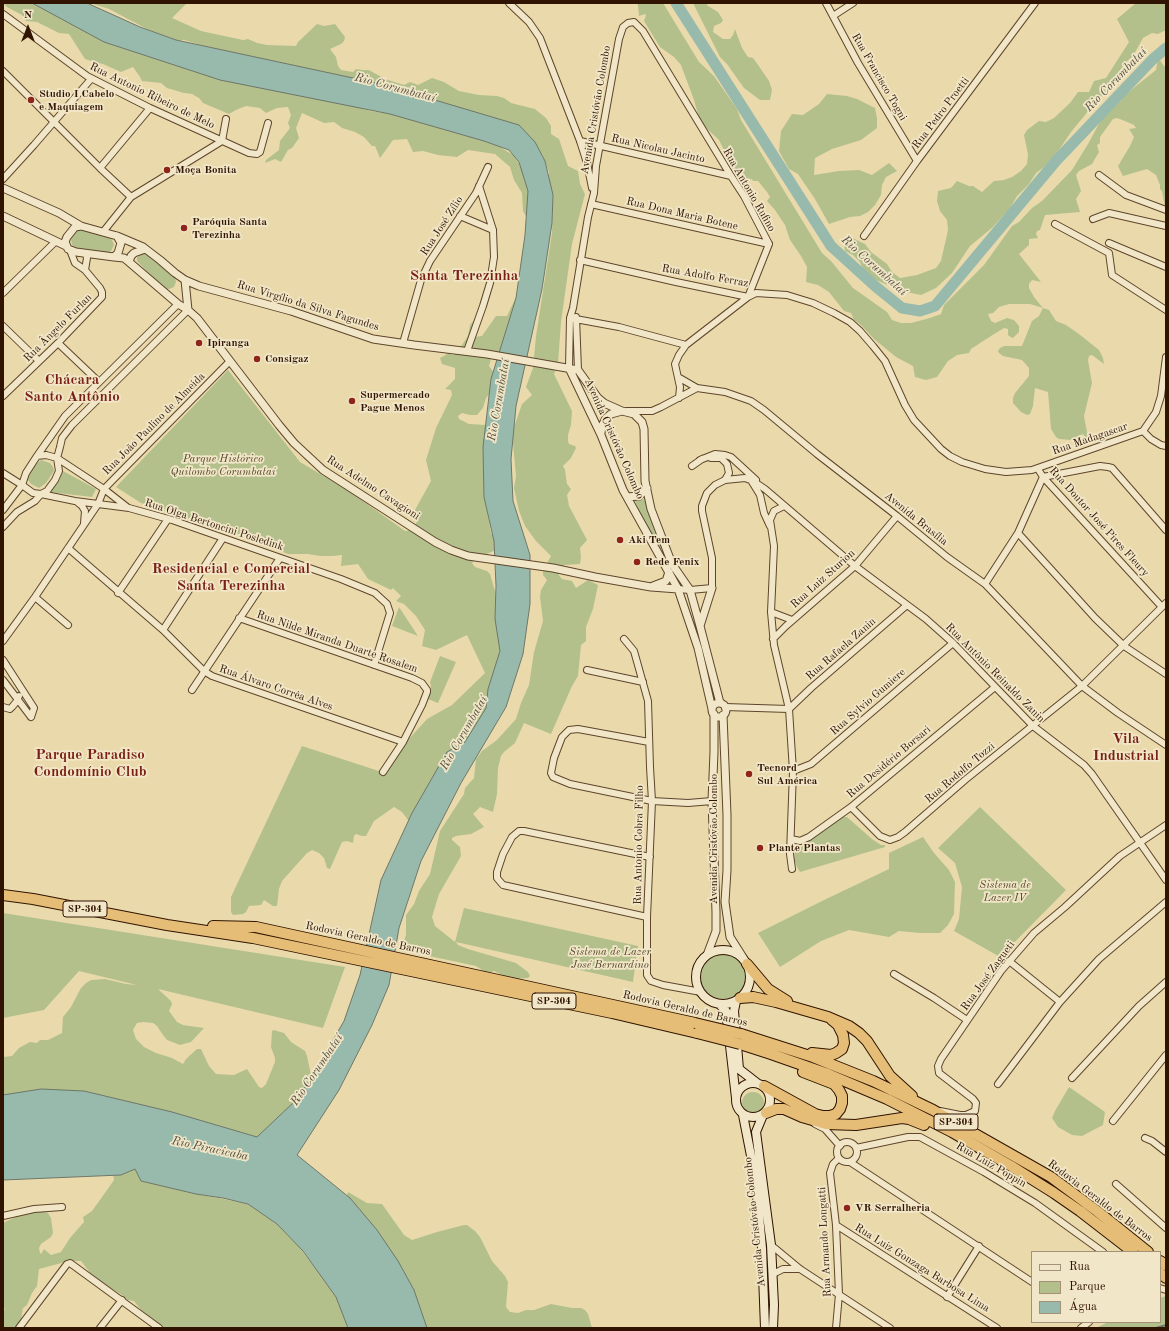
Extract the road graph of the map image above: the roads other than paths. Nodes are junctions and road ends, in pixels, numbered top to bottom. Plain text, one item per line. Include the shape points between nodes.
1 (509, 3) edge
2 (826, 3) edge
3 (853, 3) edge
4 (1035, 3) edge
5 (3, 14) edge
6 (833, 16) junction
7 (637, 24) joint
8 (3, 72) edge
9 (91, 79) junction
10 (150, 108) junction
11 (226, 119) dead end
12 (54, 122) junction
13 (268, 123) dead end
14 (222, 141) junction
15 (580, 142) junction
16 (600, 147) junction
17 (918, 161) junction
18 (488, 167) dead end
19 (100, 168) junction
20 (1099, 175) dead end
21 (731, 176) junction
22 (3, 179) edge
23 (479, 186) junction
24 (3, 188) edge
25 (594, 193) junction
26 (131, 197) junction
27 (591, 204) junction
28 (1166, 210) edge
29 (3, 216) edge
30 (460, 216) junction
31 (1093, 219) dead end
32 (1054, 224) dead end
33 (81, 226) junction
34 (1166, 226) edge
35 (493, 230) junction
36 (103, 232) junction
37 (117, 236) junction
38 (864, 236) dead end
39 (55, 242) junction
40 (1109, 243) dead end
41 (769, 244) junction
42 (68, 248) junction
43 (145, 249) junction
44 (86, 254) junction
45 (114, 257) junction
46 (580, 260) junction
47 (129, 262) junction
48 (1166, 267) edge
49 (85, 270) junction
50 (185, 280) junction
51 (3, 293) edge
52 (748, 297) junction
53 (178, 304) junction
54 (573, 308) junction
55 (188, 310) junction
56 (1166, 310) edge
57 (570, 318) junction
58 (577, 320) junction
59 (3, 326) edge
60 (58, 343) junction
61 (403, 343) junction
62 (686, 345) junction
63 (466, 352) junction
64 (1166, 357) edge
65 (39, 361) junction
66 (230, 362) junction
67 (569, 368) junction
68 (578, 370) junction
69 (678, 377) junction
70 (99, 382) junction
71 (696, 388) junction
72 (3, 396) edge
73 (679, 398) junction
74 (622, 411) junction
75 (1143, 431) junction
76 (601, 435) junction
77 (1166, 446) edge
78 (37, 456) junction
79 (57, 458) junction
80 (700, 460) junction
81 (692, 466) dead end
82 (1038, 468) junction
83 (3, 473) edge
84 (1043, 477) junction
85 (750, 479) junction
86 (725, 480) junction
87 (22, 485) junction
88 (647, 488) junction
89 (104, 489) junction
90 (765, 489) junction
91 (41, 494) junction
92 (627, 497) junction
93 (75, 501) junction
94 (98, 504) junction
95 (784, 506) junction
96 (129, 508) junction
97 (3, 510) edge
98 (897, 516) junction
99 (168, 519) junction
100 (84, 524) junction
101 (3, 527) edge
102 (770, 527) junction
103 (1166, 530) edge
104 (1018, 533) junction
105 (223, 538) junction
106 (68, 548) junction
107 (669, 554) junction
108 (280, 558) junction
109 (855, 566) junction
110 (669, 575) junction
111 (985, 584) junction
112 (651, 587) junction
113 (712, 588) junction
114 (678, 589) junction
115 (690, 590) junction
116 (118, 593) junction
117 (35, 597) junction
118 (907, 604) junction
119 (1164, 605) edge
120 (771, 612) junction
121 (240, 618) junction
122 (792, 620) junction
123 (68, 625) dead end
124 (700, 626) junction
125 (163, 630) junction
126 (624, 639) dead end
127 (773, 639) junction
128 (3, 641) edge
129 (953, 643) junction
130 (1124, 646) junction
131 (3, 660) edge
132 (374, 665) junction
133 (587, 670) dead end
134 (204, 671) junction
135 (1166, 674) edge
136 (3, 680) edge
137 (643, 682) junction
138 (1082, 686) junction
139 (995, 687) junction
140 (21, 689) junction
141 (192, 690) dead end
142 (18, 700) junction
143 (722, 705) junction
144 (3, 707) edge
145 (789, 709) junction
146 (713, 712) junction
147 (723, 715) junction
148 (1033, 726) junction
149 (403, 742) junction
150 (649, 742) junction
151 (1166, 745) edge
152 (793, 771) junction
153 (383, 772) dead end
154 (652, 801) junction
155 (712, 801) junction
156 (851, 807) junction
157 (1166, 825) edge
158 (791, 839) junction
159 (1139, 842) junction
160 (650, 857) junction
161 (792, 869) dead end
162 (1166, 880) edge
163 (3, 895) edge
164 (1166, 902) edge
165 (647, 917) junction
166 (706, 955) junction
167 (1010, 961) junction
168 (746, 962) junction
169 (894, 974) dead end
170 (1166, 982) edge
171 (701, 992) junction
172 (738, 999) junction
173 (1060, 1002) junction
174 (719, 1004) junction
175 (798, 1008) junction
176 (828, 1017) junction
177 (967, 1020) junction
178 (696, 1028) junction
179 (762, 1040) junction
180 (740, 1045) junction
181 (1166, 1056) edge
182 (1072, 1078) dead end
183 (998, 1084) dead end
184 (760, 1085) junction
185 (736, 1098) junction
186 (921, 1103) junction
187 (933, 1110) junction
188 (764, 1114) junction
189 (743, 1115) junction
190 (802, 1117) junction
191 (1113, 1121) dead end
192 (1145, 1138) dead end
193 (840, 1146) junction
194 (856, 1148) junction
195 (1166, 1152) edge
196 (839, 1158) junction
197 (997, 1158) junction
198 (850, 1162) junction
199 (1116, 1184) dead end
200 (62, 1207) dead end
201 (3, 1216) edge
202 (836, 1225) junction
203 (1166, 1228) edge
204 (771, 1245) junction
205 (979, 1246) junction
206 (1102, 1251) edge
207 (1132, 1251) edge
208 (1147, 1251) edge
209 (800, 1269) junction
210 (773, 1274) junction
211 (1031, 1281) edge
212 (839, 1294) junction
213 (948, 1296) junction
214 (122, 1300) junction
215 (19, 1328) edge
216 (100, 1328) edge
217 (159, 1328) edge
218 (765, 1328) edge
219 (773, 1328) edge
220 (836, 1328) edge
221 (890, 1328) edge
222 (997, 1328) edge

1 - 15 street via 529,22 540,38
2 - 6 street, Rua Francisco Togni
3 - 6 street
4 - 17 street, Rua Pedro Proetti
5 - 9 street, Rua Antonio Ribeiro de Melo
6 - 17 street, Rua Francisco Togni via 858,63
7 - 16 street, Avenida Cristóvão Colombo via 631,22 625,25 619,39
7 - 21 street, Rua Antonio Rufino
8 - 12 street
9 - 10 street, Rua Antonio Ribeiro de Melo
9 - 12 street
10 - 14 street, Rua Antonio Ribeiro de Melo
10 - 19 street
11 - 14 street
12 - 19 street
12 - 22 street
13 - 14 street, Rua Antonio Ribeiro de Melo via 258,154 249,153
14 - 26 street
15 - 16 street, Rua Nicolau Jacinto
15 - 25 street
16 - 21 street, Rua Nicolau Jacinto
16 - 25 street, Avenida Cristóvão Colombo
17 - 38 street, Rua Pedro Proetti
18 - 23 street, Rua José Zílio
19 - 26 street
20 - 28 street via 1126,195
21 - 41 street, Rua Antonio Rufino
23 - 30 street, Rua José Zílio
23 - 35 street
24 - 33 street via 59,213
25 - 27 street, Avenida Cristóvão Colombo
26 - 36 street
27 - 41 street, Rua Dona Maria Botene
27 - 46 street, Avenida Cristóvão Colombo
29 - 39 street
30 - 35 street
30 - 61 street, Rua José Zílio via 430,261 421,280
31 - 34 street via 1109,213
32 - 56 street via 1109,253 1112,275
33 - 36 street, Rua Virgílio da Silva Fagundes
33 - 42 street via 75,227 67,237 65,242
35 - 63 street via 494,257 490,283
36 - 37 street, Rua Virgílio da Silva Fagundes
37 - 43 street, Rua Virgílio da Silva Fagundes
37 - 45 street via 121,243
39 - 42 street
39 - 51 street
40 - 48 street
41 - 52 street, Rua Antonio Rufino
42 - 44 street
42 - 49 street via 75,263
43 - 47 street via 130,256
43 - 50 street, Rua Virgílio da Silva Fagundes
44 - 45 street
44 - 49 street
45 - 47 street via 124,258
46 - 52 street, Rua Adolfo Ferraz
46 - 54 street, Avenida Cristóvão Colombo
47 - 53 street, Rua Adelmo Cavagioni
49 - 60 street, Rua Ângelo Furlan via 100,288 102,297
50 - 55 street
50 - 61 street, Rua Virgílio da Silva Fagundes via 291,311 373,339
52 - 62 street
52 - 82 street, Rua Adolfo Ferraz via 756,293 787,295 814,303 850,322 885,361 914,420 941,450 950,456 985,470 1025,472
53 - 55 street, Rua Adelmo Cavagioni
53 - 70 street
54 - 57 street, Avenida Cristóvão Colombo
54 - 58 street, Avenida Cristóvão Colombo
55 - 66 street, Rua Adelmo Cavagioni
55 - 79 street via 72,425 62,438
57 - 58 street
57 - 67 street, Avenida Cristóvão Colombo
58 - 62 street via 619,327
58 - 68 street, Avenida Cristóvão Colombo
59 - 65 street
60 - 65 street, Rua Ângelo Furlan
60 - 70 street
61 - 63 street, Rua Virgílio da Silva Fagundes
62 - 69 street via 675,364
63 - 67 street, Rua Virgílio da Silva Fagundes
64 - 75 street, Rua Madagascar via 1161,396 1156,412
65 - 72 street, Rua Ângelo Furlan
66 - 89 street, Rua João Paulino de Almeida
66 - 112 street, Rua Adelmo Cavagioni via 294,443 323,470 435,542 468,556 553,568
67 - 68 street, Rua Virgílio da Silva Fagundes
67 - 76 street, Avenida Cristóvão Colombo
68 - 74 street, Avenida Cristóvão Colombo via 598,398
69 - 71 street
69 - 73 street
70 - 78 street via 65,416
71 - 73 street
71 - 98 street, Avenida Brasília via 725,392 751,401
73 - 74 street via 652,411
74 - 76 street via 606,418
74 - 88 street, Avenida Cristóvão Colombo via 634,414 642,422
75 - 77 street via 1151,439
75 - 82 street, Rua Madagascar
76 - 92 street, Avenida Cristóvão Colombo
78 - 79 street
78 - 87 street via 28,468
79 - 89 street
79 - 91 street via 57,476 47,491
80 - 81 street, Rua Antônio Reinaldo Zanin
80 - 86 street via 725,460 729,475
80 - 90 street, Rua Antônio Reinaldo Zanin via 715,454 731,458
82 - 84 street, Rua Doutor José Pires Fleury
83 - 87 street
84 - 103 street via 1100,466 1112,468
84 - 104 street
84 - 119 street, Rua Doutor José Pires Fleury
85 - 86 street
85 - 90 street, Rua Antônio Reinaldo Zanin
85 - 102 street via 760,495
86 - 113 street via 707,493 702,506 712,558
87 - 91 street via 33,493
87 - 97 street
88 - 92 street via 639,496
88 - 107 street, Avenida Cristóvão Colombo via 654,518
89 - 94 street, Rua João Paulino de Almeida
89 - 96 street
90 - 95 street, Rua Antônio Reinaldo Zanin
91 - 93 street
91 - 101 street via 17,512
92 - 110 street, Avenida Cristóvão Colombo
93 - 94 street
93 - 100 street via 85,511
94 - 96 street
94 - 100 street, Rua João Paulino de Almeida
95 - 102 street via 772,514
95 - 109 street, Rua Antônio Reinaldo Zanin
96 - 99 street, Rua Olga Bertoncini Posledink
98 - 109 street, Rua Luiz Sturion
98 - 111 street, Avenida Brasília
99 - 105 street, Rua Olga Bertoncini Posledink
99 - 116 street
100 - 106 street, Rua João Paulino de Almeida
102 - 120 street via 774,546
104 - 111 street
104 - 130 street
105 - 108 street, Rua Olga Bertoncini Posledink
105 - 125 street
106 - 116 street, Rua Álvaro Corrêa Alves
106 - 117 street, Rua João Paulino de Almeida
107 - 110 street
107 - 115 street, Avenida Cristóvão Colombo via 677,573
108 - 121 street
108 - 132 street, Rua Olga Bertoncini Posledink via 369,590 386,604 390,612
109 - 118 street, Rua Antônio Reinaldo Zanin
109 - 122 street, Rua Luiz Sturion
110 - 112 street via 666,581
110 - 114 street, Avenida Cristóvão Colombo
111 - 138 street, Avenida Brasília
112 - 114 street, Rua Adelmo Cavagioni
113 - 115 street
113 - 124 street
114 - 115 street
114 - 146 street, Avenida Cristóvão Colombo via 698,648
115 - 124 street, Avenida Cristóvão Colombo
116 - 125 street, Rua Álvaro Corrêa Alves
117 - 123 street
117 - 128 street, Rua João Paulino de Almeida
118 - 129 street, Rua Antônio Reinaldo Zanin
118 - 145 street, Rua Rafaela Zanin
119 - 130 street, Rua Rodolfo Tozzi
120 - 122 street, Rua Luiz Sturion
120 - 127 street
121 - 132 street, Rua Nilde Miranda Duarte Rosalem
121 - 134 street
122 - 127 street, Rua Luiz Sturion
124 - 143 street, Avenida Cristóvão Colombo
125 - 134 street, Rua Álvaro Corrêa Alves
126 - 137 street, Rua Antonio Cobra Filho via 634,651
127 - 145 street
129 - 139 street, Rua Antônio Reinaldo Zanin
129 - 152 street, Rua Sylvio Gumiere via 811,764
130 - 135 street
130 - 138 street, Rua Rodolfo Tozzi
131 - 140 street
132 - 149 street, Rua Nilde Miranda Duarte Rosalem via 420,681 427,690
133 - 137 street
134 - 141 street
134 - 149 street, Rua Álvaro Corrêa Alves via 212,676
136 - 142 street
137 - 150 street, Rua Antonio Cobra Filho via 648,701
138 - 148 street, Rua Rodolfo Tozzi
138 - 151 street, Avenida Brasília
139 - 148 street, Rua Antônio Reinaldo Zanin
139 - 156 street, Rua Desidério Borsari
140 - 142 street
140 - 142 street via 34,708 32,717
142 - 144 street via 10,709
143 - 145 street
143 - 146 street via 715,704
143 - 147 street via 726,711
145 - 152 street
146 - 147 street via 719,717
146 - 155 street, Avenida Cristóvão Colombo
147 - 168 street, Avenida Cristóvão Colombo via 727,815 724,902 730,937
148 - 156 street, Rua Rodolfo Tozzi via 898,837 890,840 883,838
148 - 159 street, Rua Antônio Reinaldo Zanin via 1084,765
149 - 153 street, Rua Nilde Miranda Duarte Rosalem
150 - 154 street, Rua Antonio Cobra Filho
150 - 154 street via 578,729 569,730 562,737 551,771 553,777 570,784
152 - 158 street
154 - 155 street
154 - 160 street, Rua Antonio Cobra Filho
155 - 166 street, Avenida Cristóvão Colombo via 716,931
156 - 158 street, Rua Desidério Borsari via 809,837 800,841
157 - 159 street, Rua José Zagueti
158 - 161 street
159 - 162 street, Rua Antônio Reinaldo Zanin
159 - 167 street, Rua José Zagueti via 1034,933
160 - 165 street, Rua Antonio Cobra Filho
160 - 165 street via 519,831 512,837 497,872 497,878 503,885
163 - 178 highway, Rodovia Geraldo de Barros / SP-304 via 167,925 354,954 612,1013
164 - 173 street via 1099,959
165 - 171 street, Rua Antonio Cobra Filho via 647,975 651,980 664,985
166 - 168 main road via 726,950 739,954
166 - 171 main road via 696,973
167 - 173 street
167 - 177 street, Rua José Zagueti
168 - 172 main road via 750,970 750,983
168 - 175 highway via 768,989
169 - 177 street
170 - 182 street via 1139,1006
171 - 174 main road via 706,998
172 - 174 main road via 732,1003
172 - 175 highway via 762,998
172 - 184 main road via 734,1011 739,1069
173 - 183 street
174 - 185 main road via 726,1011
175 - 176 highway
176 - 179 highway via 838,1025 843,1035 843,1047 836,1053 816,1054
176 - 186 highway via 859,1033 890,1076
177 - 187 street, Rua José Zagueti via 941,1059 938,1073 973,1099 976,1104 975,1111 960,1115
178 - 179 highway, Rodovia Geraldo de Barros / SP-304, bridge via 741,1034
178 - 180 highway, Rodovia Geraldo de Barros / SP-304, bridge
179 - 186 highway, Rodovia Geraldo de Barros / SP-304 via 813,1057
180 - 184 highway via 834,1084 841,1092 842,1103 836,1114 823,1116 814,1114
180 - 197 highway, Rodovia Geraldo de Barros / SP-304 via 828,1074 887,1099
181 - 191 street
184 - 185 main road via 745,1085 740,1088
184 - 188 main road via 767,1090 771,1099 771,1104
185 - 189 main road via 736,1105
186 - 187 highway, Rodovia Geraldo de Barros / SP-304
187 - 208 highway, Rodovia Geraldo de Barros / SP-304 via 1051,1177
188 - 189 main road via 753,1118
188 - 190 highway via 784,1109
188 - 204 main road, Avenida Cristóvão Colombo via 756,1132
189 - 218 main road, Avenida Cristóvão Colombo via 759,1212
190 - 193 street via 825,1129
190 - 197 highway via 826,1124 856,1125 909,1119
192 - 195 street
193 - 194 street via 849,1142
193 - 196 street via 837,1151
194 - 198 street via 856,1158
194 - 206 street, Rua Luiz Poppin via 908,1137 920,1137 1035,1203
196 - 198 street via 844,1162
196 - 202 street, Rua Armando Longatti via 833,1164 830,1173
197 - 207 highway, Rodovia Geraldo de Barros / SP-304 via 1080,1210
198 - 205 street
199 - 203 street
200 - 201 street via 34,1209
202 - 212 street, Rua Armando Longatti
202 - 213 street, Rua Luiz Gonzaga Barbosa Lima
204 - 209 street
204 - 210 main road, Avenida Cristóvão Colombo
205 - 211 street
205 - 213 street
209 - 210 street via 783,1269
209 - 212 street
210 - 219 main road, Avenida Cristóvão Colombo
212 - 220 street, Rua Armando Longatti
212 - 221 street
213 - 222 street, Rua Luiz Gonzaga Barbosa Lima
214 - 215 street via 70,1263
214 - 216 street
214 - 217 street

